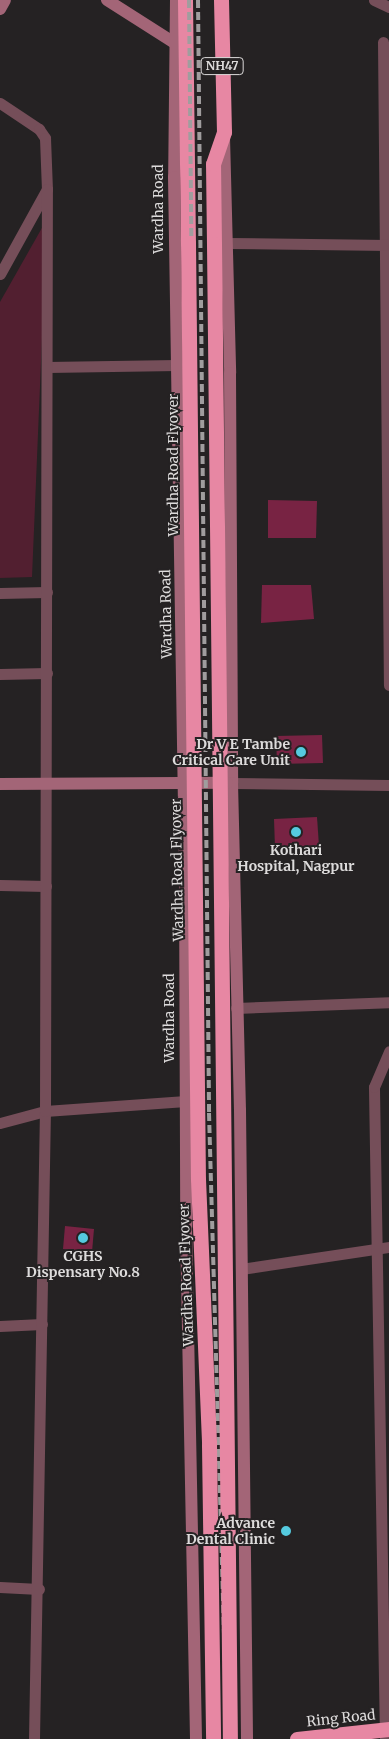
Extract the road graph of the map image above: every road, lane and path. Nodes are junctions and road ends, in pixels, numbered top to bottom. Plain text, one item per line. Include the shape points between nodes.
1 (6, 0) edge
2 (107, 0) edge
3 (221, 0) edge
4 (374, 0) edge
5 (182, 2) edge
6 (389, 6) edge
7 (0, 9) edge
8 (383, 42) dead end
9 (176, 44) junction
10 (0, 102) edge
11 (224, 132) junction
12 (387, 158) edge
13 (47, 189) junction
14 (228, 243) junction
15 (388, 245) edge
16 (0, 274) edge
17 (177, 365) junction
18 (47, 367) junction
19 (388, 418) edge
20 (47, 592) junction
21 (0, 593) edge
22 (388, 653) edge
23 (47, 673) junction
24 (0, 674) edge
25 (389, 685) edge
26 (232, 783) junction
27 (0, 784) edge
28 (48, 784) junction
29 (184, 784) junction
30 (389, 785) edge
31 (0, 886) edge
32 (46, 886) junction
33 (389, 1002) edge
34 (236, 1008) junction
35 (389, 1051) edge
36 (186, 1101) junction
37 (45, 1111) junction
38 (0, 1123) edge
39 (389, 1247) edge
40 (376, 1248) junction
41 (241, 1269) junction
42 (42, 1324) junction
43 (0, 1326) edge
44 (384, 1475) edge
45 (0, 1587) edge
46 (39, 1589) junction
47 (386, 1732) edge
48 (34, 1739) edge
49 (196, 1739) edge
50 (212, 1739) edge
51 (230, 1739) edge
52 (247, 1739) edge
53 (297, 1739) edge

1 - 7 street
2 - 9 street
3 - 11 highway, NH47
4 - 6 street
5 - 9 street, Wardha Road
5 - 50 highway, Wardha Road Flyover, bridge via 198,1150 209,1445
8 - 12 street
9 - 17 street, Wardha Road
10 - 13 street via 39,129 45,138
11 - 14 street, NH47
11 - 51 highway, bridge via 213,164
12 - 15 street
13 - 16 street
13 - 18 street
14 - 15 street
14 - 26 street, NH47
15 - 19 street
17 - 18 street
17 - 29 street, Wardha Road
18 - 20 street
19 - 22 street
20 - 21 street
20 - 23 street
22 - 25 street
23 - 24 street
23 - 28 street
26 - 29 street
26 - 30 street
26 - 34 street, NH47
27 - 28 street
28 - 29 street
28 - 32 street
29 - 36 street, Wardha Road
31 - 32 street
32 - 37 street
33 - 34 street
34 - 41 street, NH47
35 - 40 street via 374,1087
36 - 37 street
36 - 49 street, Wardha Road
37 - 38 street
37 - 42 street
39 - 40 street
40 - 41 street
40 - 44 street
41 - 52 street, NH47
42 - 43 street
42 - 46 street
44 - 47 street
45 - 46 street
46 - 48 street
47 - 53 highway, Ring Road

